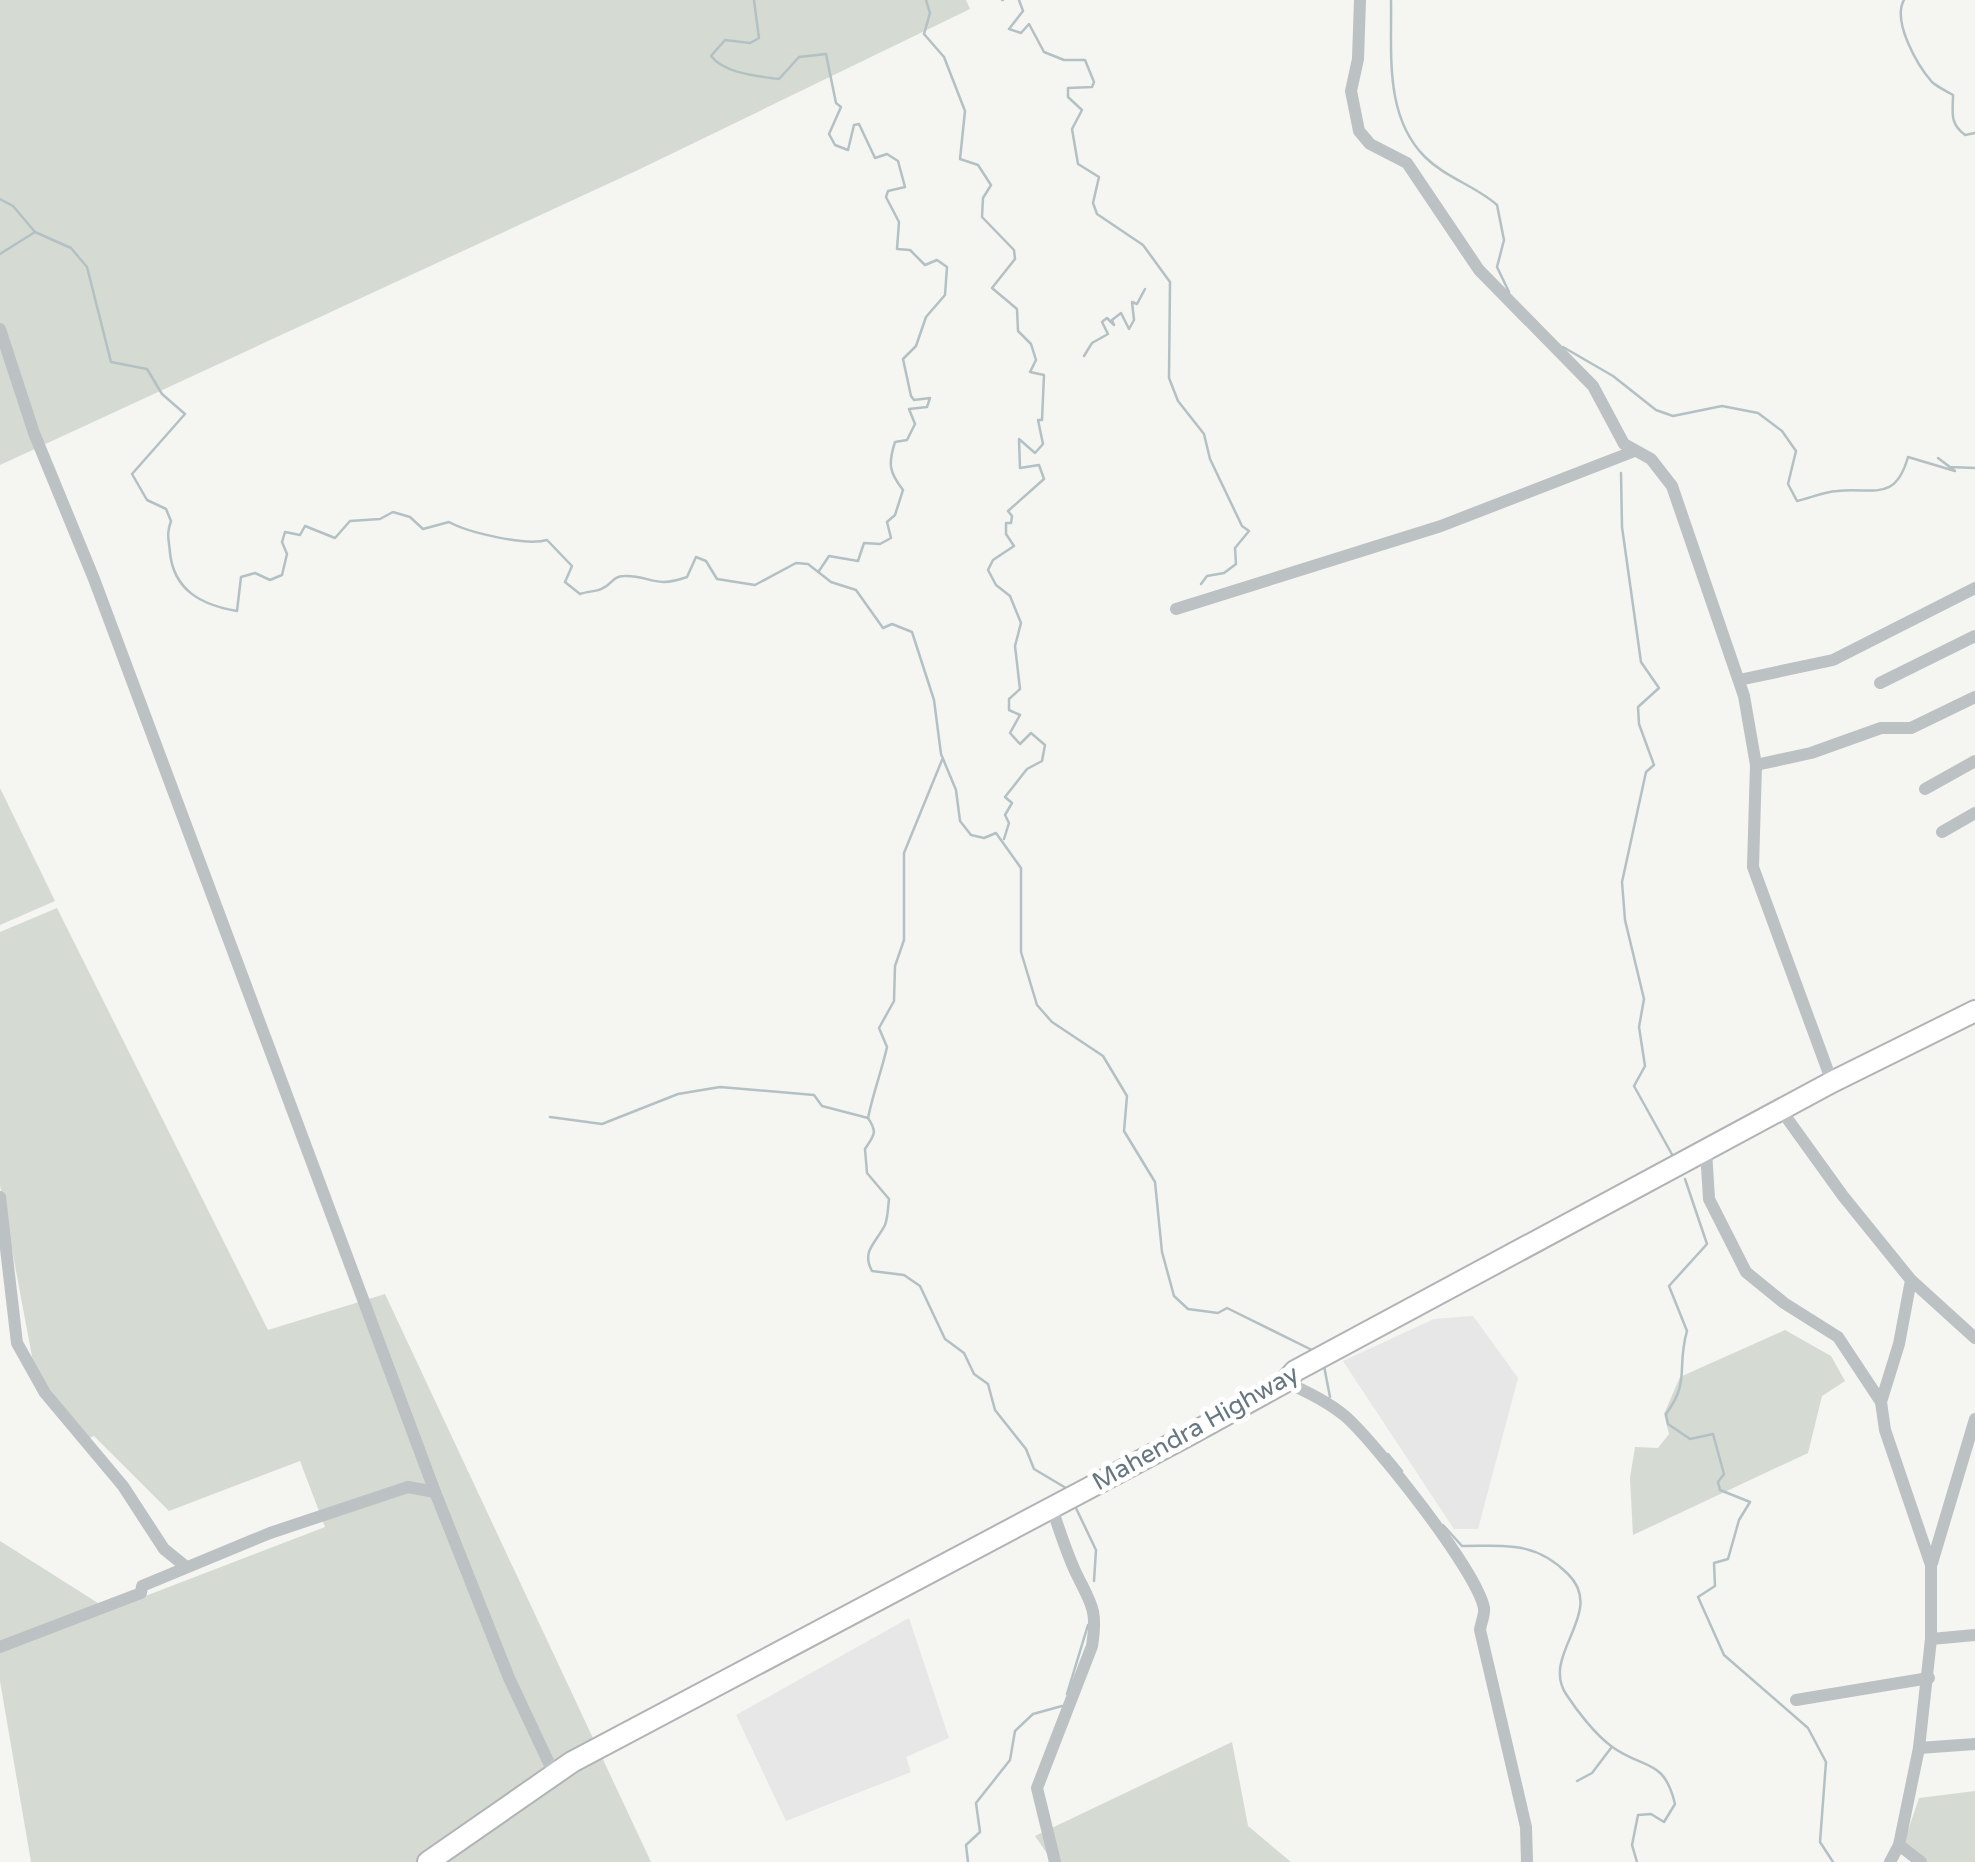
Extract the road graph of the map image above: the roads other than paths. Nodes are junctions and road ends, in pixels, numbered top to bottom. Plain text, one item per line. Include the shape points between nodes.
1 (1360, 0) edge
2 (0, 330) edge
3 (1632, 452) junction
4 (1975, 588) edge
5 (1176, 609) dead end
6 (1975, 636) edge
7 (1739, 680) junction
8 (1880, 683) dead end
9 (1975, 696) edge
10 (1975, 761) edge
11 (1756, 765) junction
12 (1925, 790) dead end
13 (1975, 813) edge
14 (1942, 832) dead end
15 (1975, 1011) edge
16 (1832, 1082) junction
17 (1781, 1110) junction
18 (1706, 1150) junction
19 (0, 1197) edge
20 (1911, 1280) junction
21 (1975, 1338) edge
22 (1290, 1376) junction
23 (1881, 1402) junction
24 (1975, 1418) edge
25 (434, 1492) junction
26 (1051, 1506) junction
27 (1932, 1565) junction
28 (185, 1566) junction
29 (1975, 1635) edge
30 (1931, 1639) junction
31 (0, 1646) edge
32 (1929, 1678) junction
33 (1796, 1700) dead end
34 (1975, 1744) edge
35 (1920, 1748) junction
36 (554, 1774) junction
37 (1898, 1845) junction
38 (428, 1862) edge
39 (1055, 1862) edge
40 (1527, 1862) edge
41 (1890, 1862) edge
42 (1922, 1862) edge

1 - 3 street via 1351,91 1359,131 1407,164 1479,270 1593,386
2 - 25 street
3 - 5 street via 1441,526
3 - 7 street via 1652,459 1672,486
4 - 7 street via 1833,660
6 - 8 street
7 - 11 street
9 - 11 street via 1910,728 1881,728
10 - 12 street
11 - 16 street via 1752,867
13 - 14 street
15 - 16 highway, Mahendra Highway
16 - 17 highway, Mahendra Highway
17 - 18 highway, Mahendra Highway
17 - 20 street
18 - 22 highway, Mahendra Highway
18 - 23 street via 1709,1199 1746,1272 1838,1337
19 - 28 street via 18,1343 45,1392 123,1486 164,1548
20 - 21 street
20 - 23 street
22 - 26 highway, Mahendra Highway
22 - 40 street via 1346,1417 1378,1453 1446,1539 1483,1604 1480,1630 1526,1826
23 - 27 street
24 - 27 street
25 - 28 street via 408,1487
25 - 36 street
26 - 36 highway, Mahendra Highway
26 - 39 street via 1088,1588 1096,1623 1037,1788
27 - 30 street
28 - 31 street via 142,1586 140,1594
29 - 30 street
30 - 32 street
32 - 33 street
32 - 35 street
34 - 35 street
35 - 37 street
36 - 38 highway, Mahendra Highway
37 - 41 street
37 - 42 street

